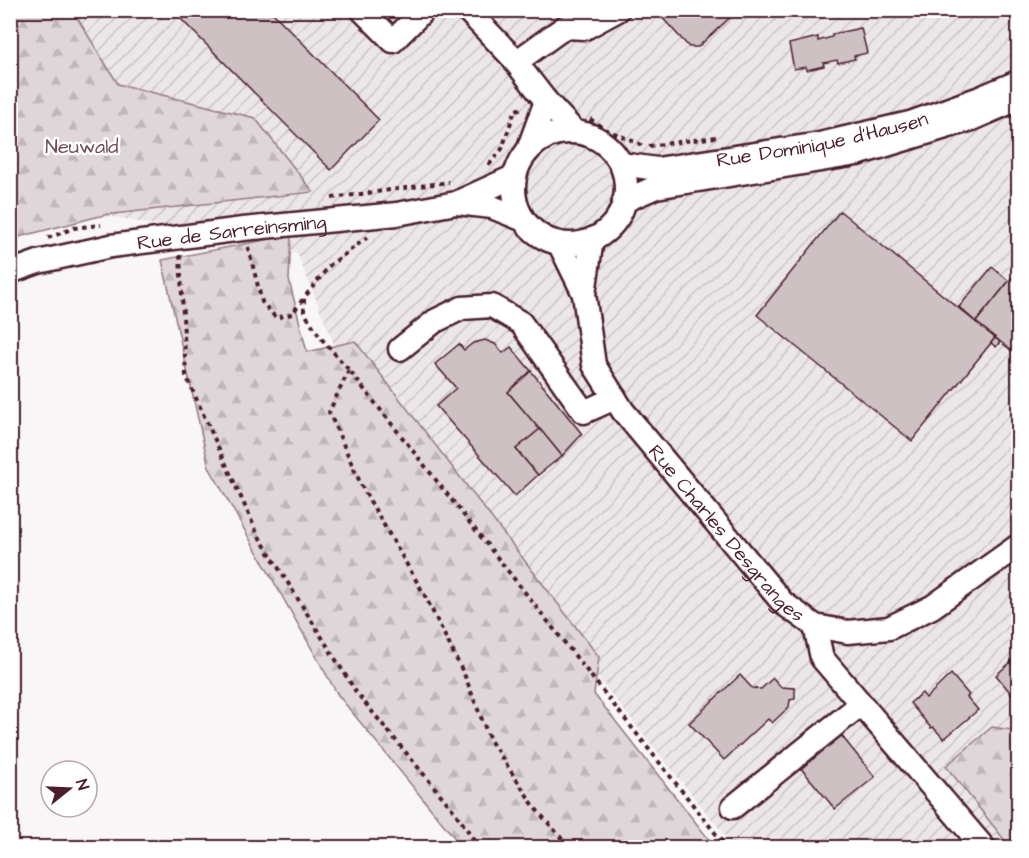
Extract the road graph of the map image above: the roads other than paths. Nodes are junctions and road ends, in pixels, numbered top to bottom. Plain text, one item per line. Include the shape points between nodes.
1 (362, 10) edge
2 (424, 10) edge
3 (467, 10) edge
4 (618, 10) edge
5 (563, 19) edge
6 (516, 62) junction
7 (1018, 82) edge
8 (1018, 99) edge
9 (546, 101) junction
10 (574, 131) junction
11 (528, 150) junction
12 (621, 164) junction
13 (514, 176) junction
14 (624, 201) junction
15 (456, 202) junction
16 (524, 220) junction
17 (592, 239) junction
18 (559, 243) junction
19 (10, 272) edge
20 (584, 294) junction
21 (400, 349) dead end
22 (615, 398) junction
23 (1018, 546) edge
24 (814, 626) junction
25 (861, 704) junction
26 (733, 807) dead end
27 (984, 848) edge

1 - 2 street via 393,41
3 - 6 street
4 - 5 street via 585,28
5 - 6 street
6 - 9 street
7 - 12 street, Rue Dominique d'Hausen via 910,123 820,144 657,169
8 - 14 street, Rue Dominique d'Hausen via 972,119 857,154 656,187
9 - 10 street
9 - 11 street
10 - 11 street via 541,139
10 - 12 street via 601,141
11 - 13 street
12 - 14 street
13 - 15 street, Rue de Sarreinsming
13 - 16 street via 515,199
14 - 17 street via 618,217
15 - 16 street, Rue de Sarreinsming via 492,207
15 - 19 street, Rue de Sarreinsming via 397,214 111,246
16 - 18 street
17 - 18 street
17 - 20 street, Rue Charles Desgranges
18 - 20 street, Rue Charles Desgranges
20 - 22 street, Rue Charles Desgranges via 594,365
21 - 22 street via 435,321 462,308 492,306 521,323 584,412
22 - 24 street, Rue Charles Desgranges via 783,603
23 - 24 street, Rue Charles Desgranges via 932,608 889,628 848,632
24 - 25 street via 822,658
25 - 26 street
25 - 27 street

